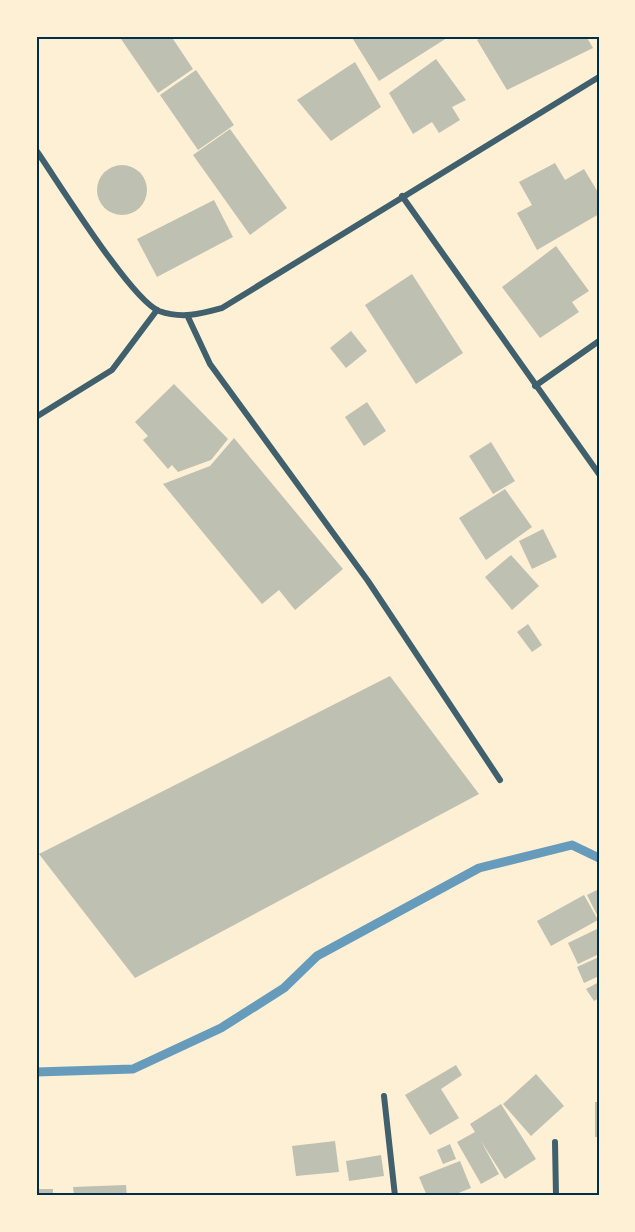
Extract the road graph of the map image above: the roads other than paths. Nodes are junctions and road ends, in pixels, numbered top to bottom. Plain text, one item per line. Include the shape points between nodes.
1 (599, 77) edge
2 (36, 150) edge
3 (402, 196) junction
4 (157, 310) junction
5 (188, 317) junction
6 (599, 341) edge
7 (535, 386) junction
8 (36, 417) edge
9 (599, 474) edge
10 (500, 780) dead end
11 (384, 1095) dead end
12 (555, 1142) dead end
13 (395, 1196) edge
14 (556, 1196) edge

1 - 3 street
2 - 4 street via 119,272
3 - 5 street via 222,308
3 - 7 street
4 - 5 street
4 - 8 street via 112,370
5 - 10 street via 210,364 368,581
6 - 7 street
7 - 9 street
11 - 13 street
12 - 14 street

